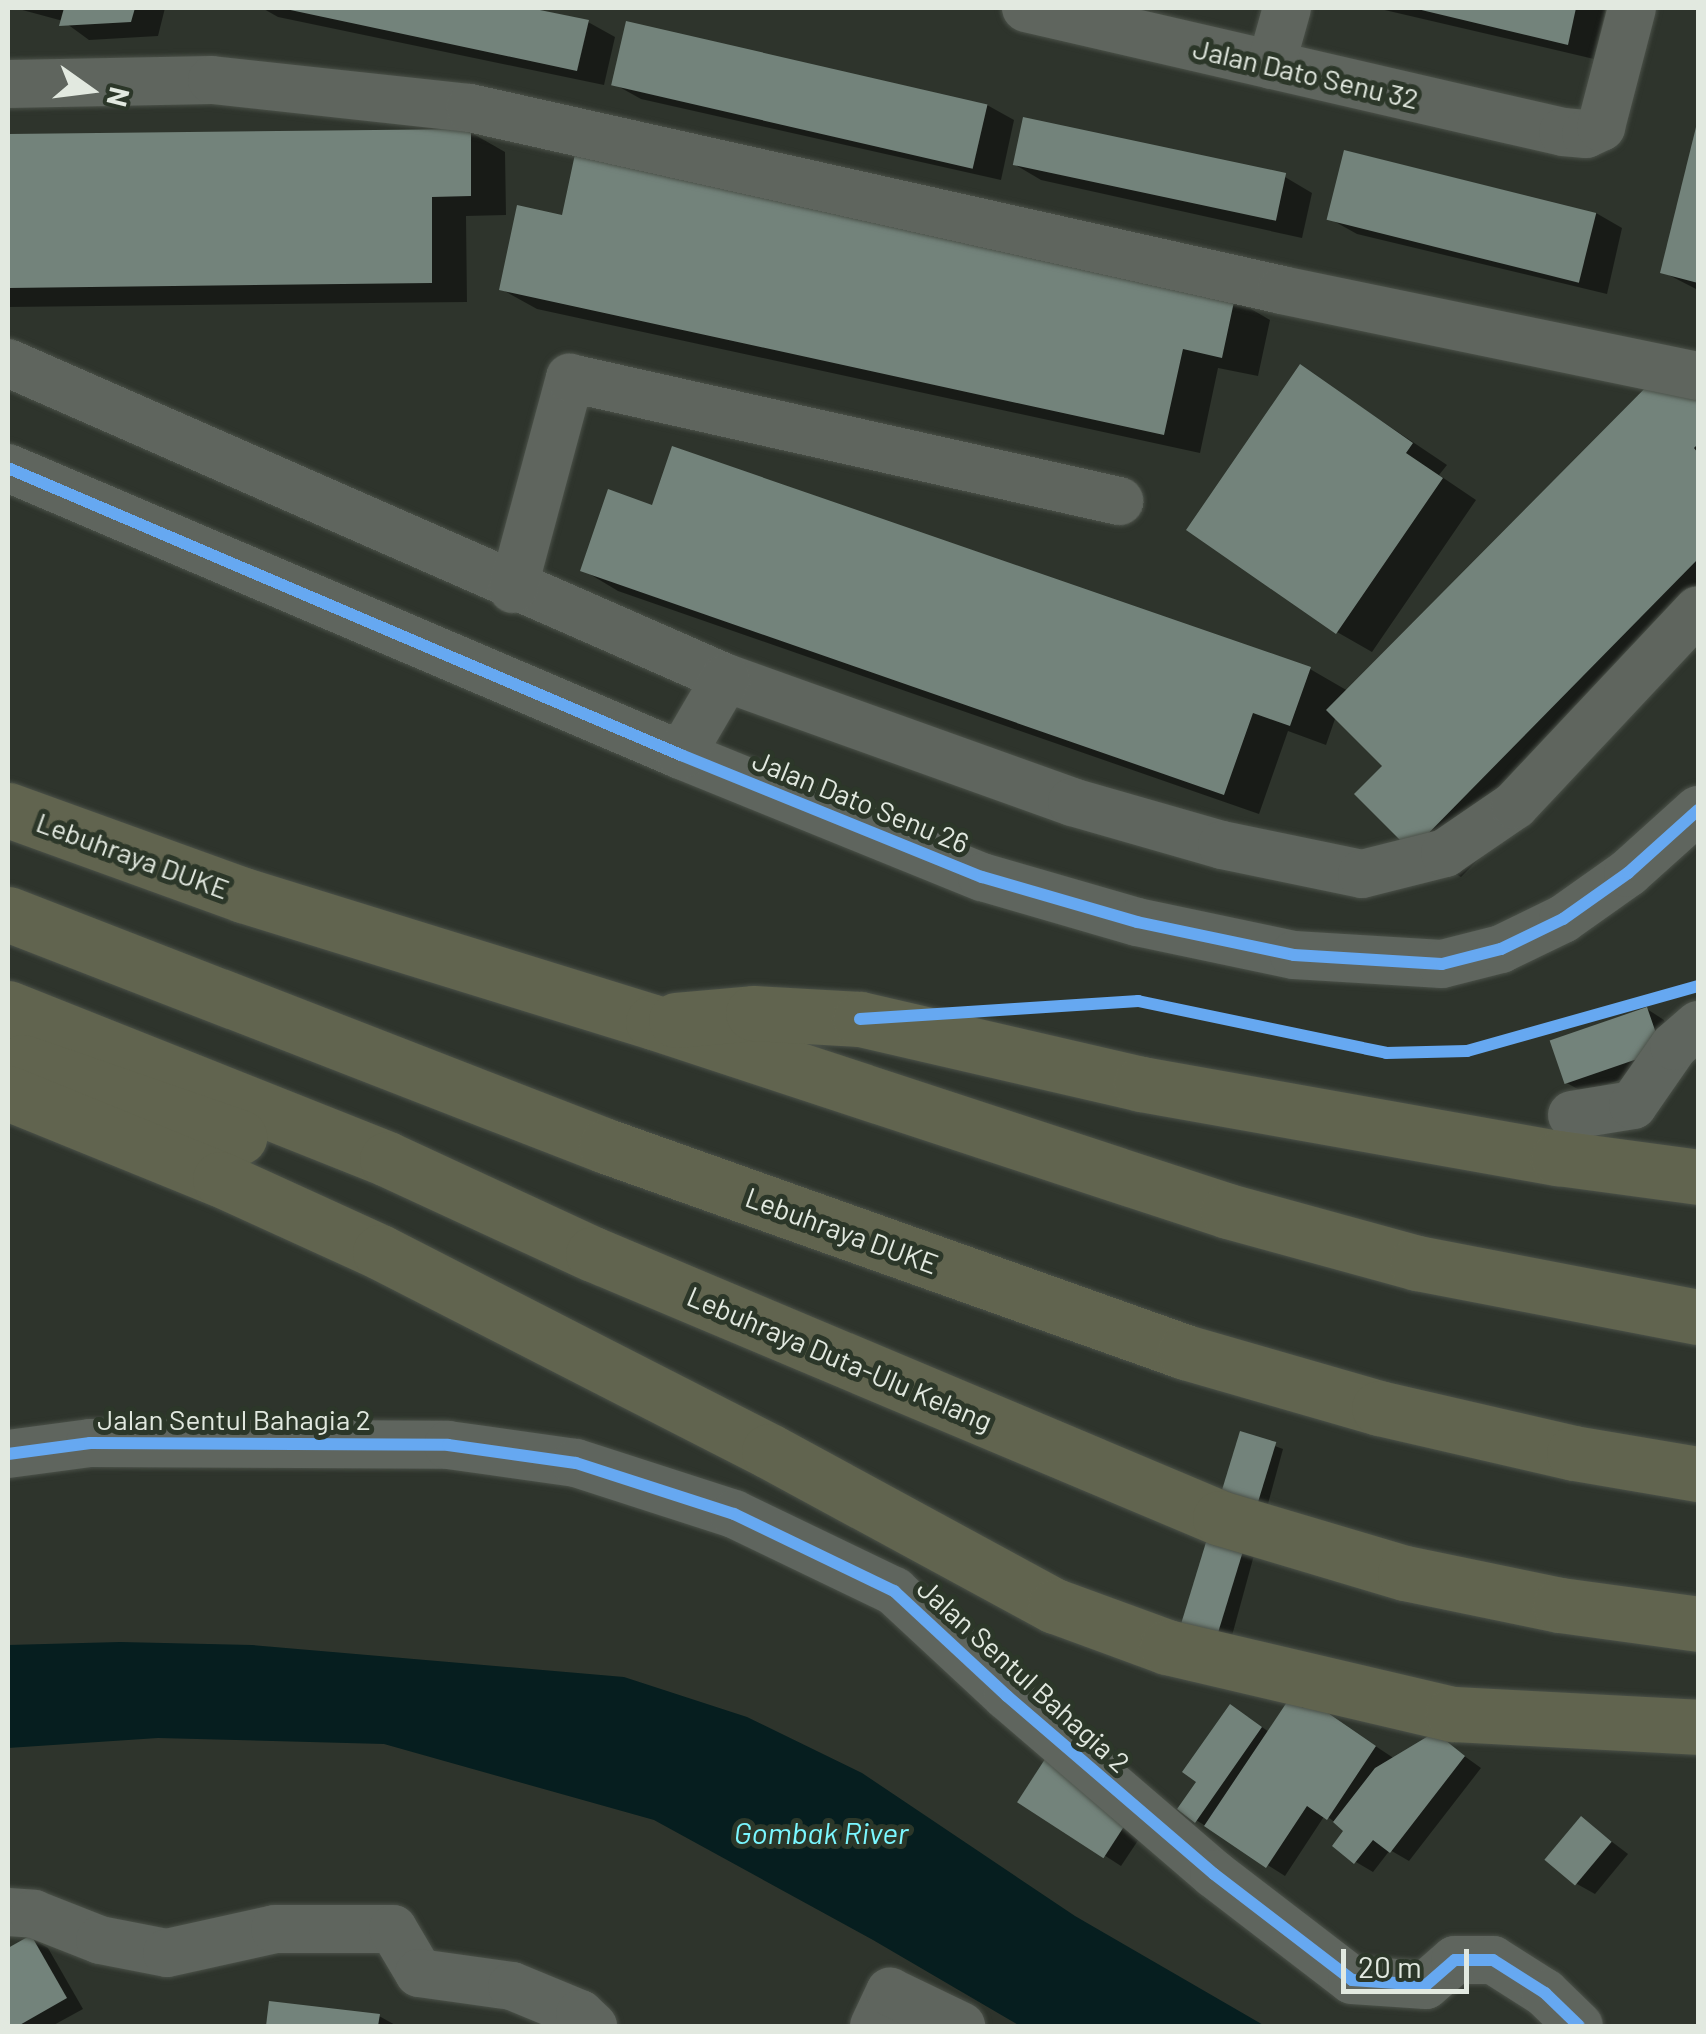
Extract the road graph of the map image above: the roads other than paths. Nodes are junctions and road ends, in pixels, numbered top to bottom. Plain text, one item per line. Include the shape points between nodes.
1 (1026, 8) edge
2 (1287, 8) edge
3 (1632, 8) edge
4 (1271, 66) junction
5 (8, 84) edge
6 (8, 363) edge
7 (1698, 376) edge
8 (8, 468) edge
9 (1119, 501) dead end
10 (513, 589) junction
11 (1698, 610) edge
12 (726, 678) junction
13 (681, 755) junction
14 (8, 810) edge
15 (1698, 810) edge
16 (8, 914) edge
17 (8, 1008) edge
18 (653, 1022) junction
19 (1698, 1025) edge
20 (8, 1057) edge
21 (8, 1093) edge
22 (1572, 1115) dead end
23 (234, 1139) junction
24 (1698, 1177) edge
25 (1698, 1317) edge
26 (8, 1454) edge
27 (1698, 1474) edge
28 (1698, 1624) edge
29 (1698, 1727) edge
30 (8, 1912) edge
31 (593, 2026) edge
32 (874, 2026) edge
33 (961, 2026) edge
34 (1579, 2026) edge

1 - 4 street, Jalan Dato Senu 32
2 - 4 street
3 - 4 street, Jalan Dato Senu 32 via 1601,127 1586,134
5 - 7 street via 212,80 470,108
6 - 10 street
8 - 13 street, Jalan Dato Senu 26
9 - 10 street via 570,378
10 - 12 street
11 - 12 street via 1515,804 1445,854 1362,874 1222,845 1072,802
12 - 13 street
13 - 15 street, Jalan Dato Senu 26 via 982,877 1136,922 1294,955 1442,964 1501,949 1564,919
14 - 18 highway, Lebuhraya DUKE via 243,895
16 - 27 highway, Lebuhraya DUKE via 606,1146 1185,1352 1379,1408 1574,1454
17 - 23 highway
18 - 24 highway via 753,1014 860,1019 1141,1084
18 - 25 highway, Lebuhraya DUKE via 1228,1212 1417,1263
19 - 22 street via 1674,1046 1633,1105
20 - 23 highway
21 - 23 highway
23 - 28 highway, Lebuhraya Duta-Ulu Kelang via 594,1254 1220,1518 1405,1573
23 - 29 highway via 380,1252 1055,1606 1167,1647 1453,1714
26 - 34 street, Jalan Sentul Bahagia 2 via 90,1443 448,1445 576,1463 734,1514 894,1592 1214,1874 1352,1980 1426,1985 1455,1960 1493,1960 1545,1993
30 - 31 street via 167,1954 275,1929 393,1929 419,1973 512,1986 580,2014
32 - 33 street via 890,1992

